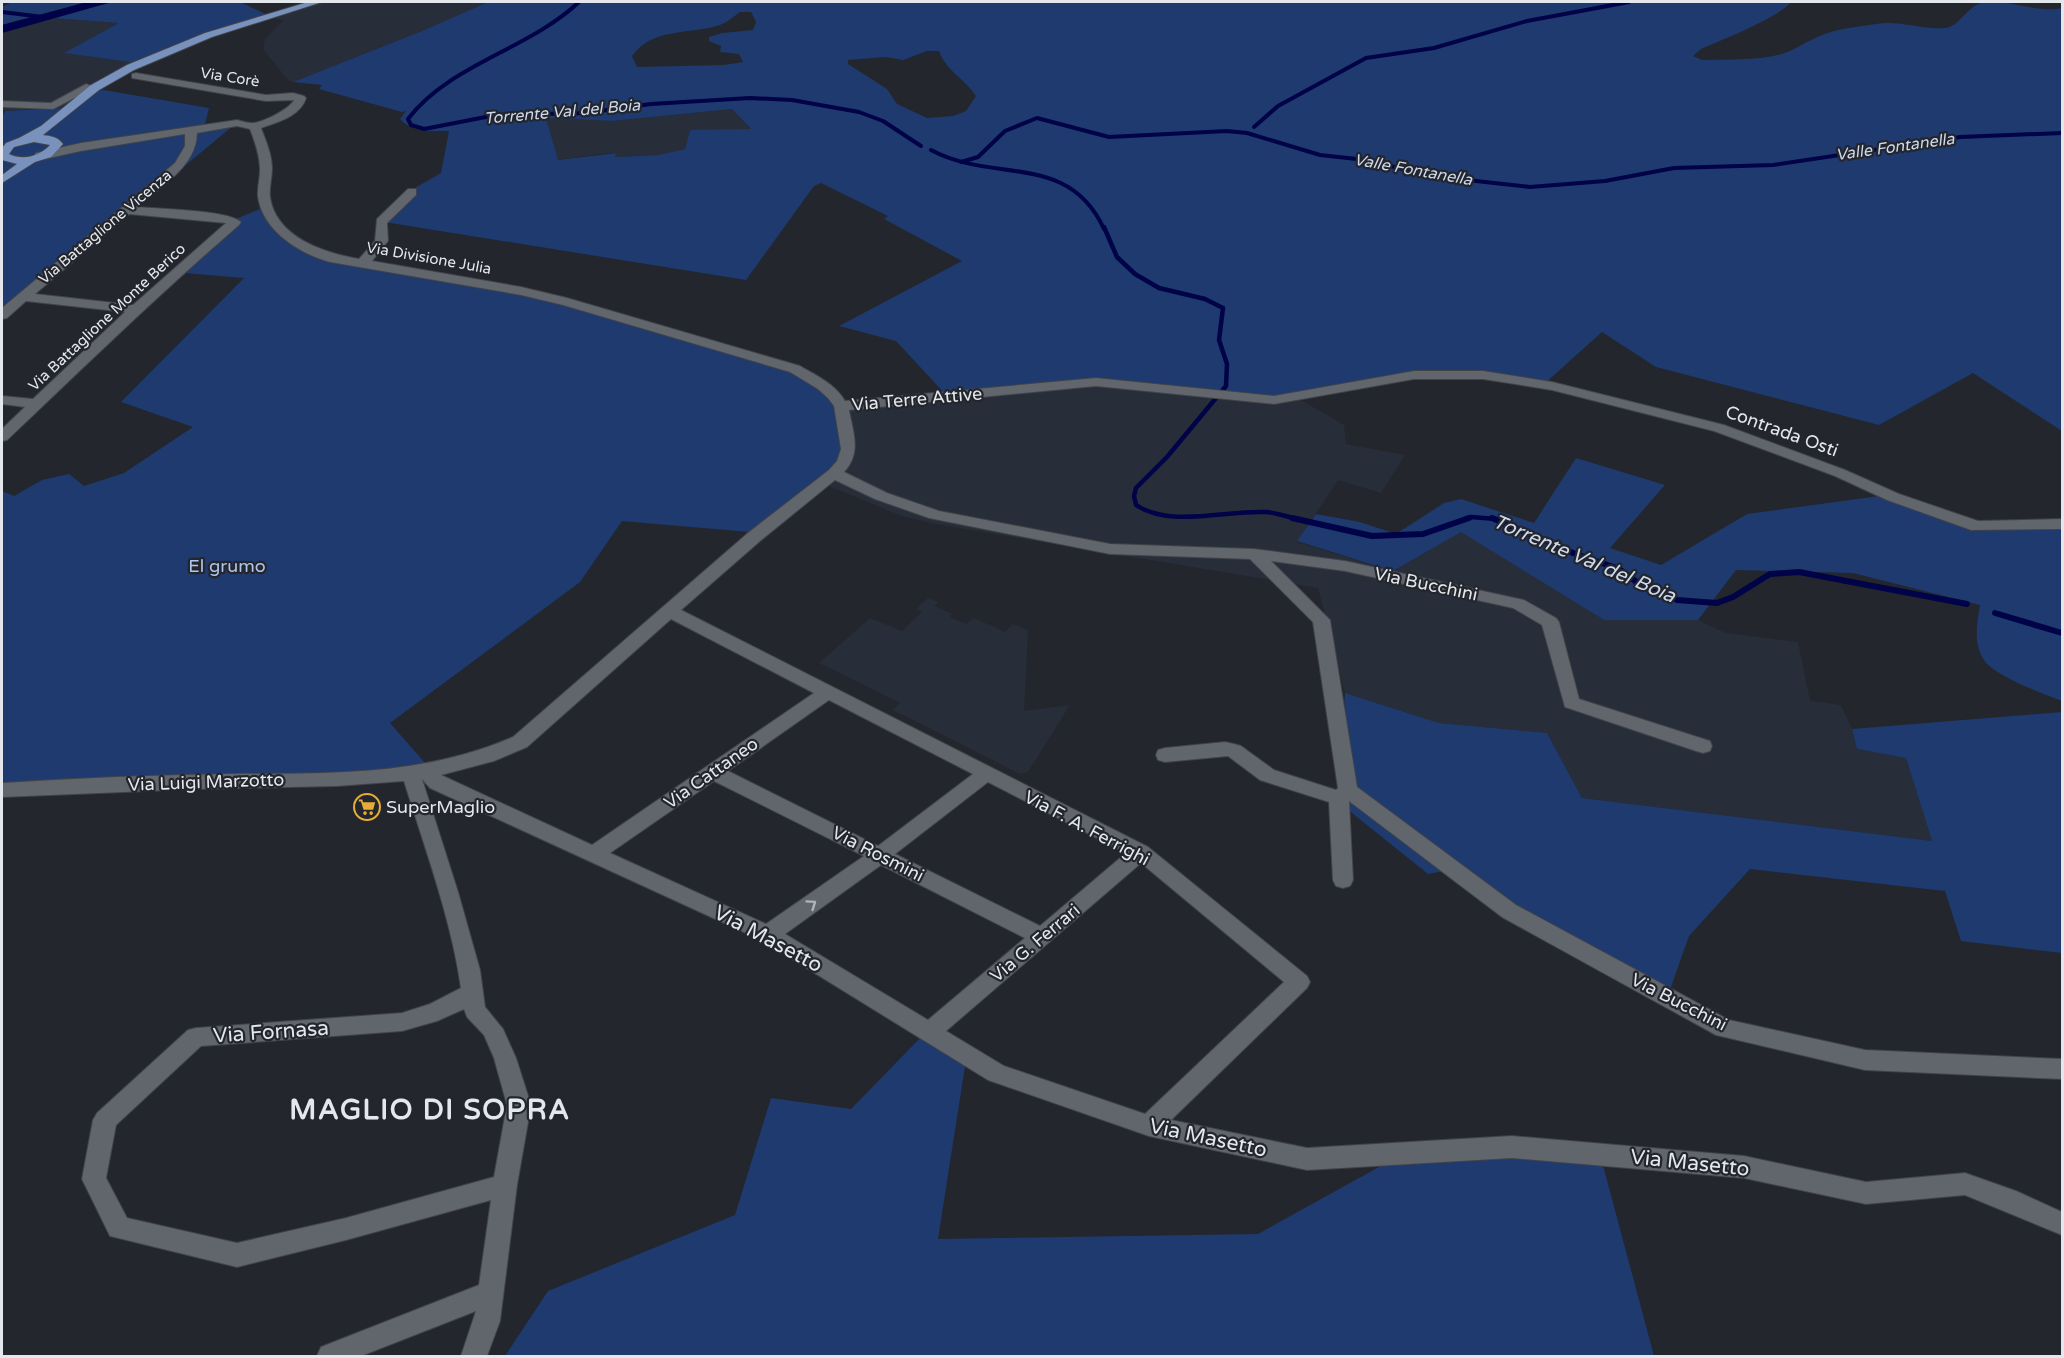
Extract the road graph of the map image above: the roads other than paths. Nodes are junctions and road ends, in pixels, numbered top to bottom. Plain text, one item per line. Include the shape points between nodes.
1 (317, 2) edge
2 (136, 76) dead end
3 (93, 88) junction
4 (2, 104) edge
5 (66, 110) junction
6 (255, 127) junction
7 (191, 130) junction
8 (24, 140) junction
9 (55, 141) junction
10 (81, 147) junction
11 (36, 158) junction
12 (8, 159) junction
13 (2, 178) edge
14 (412, 192) dead end
15 (126, 210) junction
16 (361, 264) junction
17 (22, 297) junction
18 (136, 309) junction
19 (2, 315) edge
20 (1483, 375) joint
21 (2, 400) edge
22 (39, 404) junction
23 (841, 406) junction
24 (2, 437) edge
25 (834, 473) junction
26 (2062, 524) edge
27 (1254, 554) junction
28 (670, 611) junction
29 (828, 692) junction
30 (1703, 746) dead end
31 (1164, 755) dead end
32 (419, 771) junction
33 (713, 772) junction
34 (986, 774) junction
35 (2, 790) edge
36 (1343, 794) junction
37 (1141, 852) junction
38 (594, 854) junction
39 (880, 855) junction
40 (1343, 880) dead end
41 (768, 934) junction
42 (1043, 937) junction
43 (471, 993) junction
44 (928, 1033) junction
45 (2062, 1069) edge
46 (1149, 1126) junction
47 (505, 1185) junction
48 (2062, 1224) edge
49 (491, 1293) junction
50 (330, 1356) edge
51 (474, 1356) edge

1 - 3 main road via 192,40
2 - 6 street, Via Corè via 266,98 300,98 298,105 286,114
3 - 4 street via 86,87 53,106
3 - 5 main road
5 - 8 main road via 37,135
5 - 9 main road via 50,133
6 - 7 street via 237,123
6 - 16 street, Via Divisione Julia via 266,168 264,201 273,220 285,234 312,252
7 - 10 street
7 - 15 street, Via Battaglione Vicenza via 190,146 179,165
8 - 9 main road
8 - 12 main road via 5,149 2,155
9 - 10 street
9 - 11 main road via 56,148
10 - 11 street
11 - 12 main road
11 - 13 main road
12 - 13 main road
14 - 16 street via 381,222 383,240
15 - 17 street, Via Battaglione Vicenza
15 - 18 street, Via Battaglione Monte Berico via 235,222
16 - 23 street, Via Divisione Julia via 567,302 782,365 823,386
17 - 18 street
17 - 19 street, Via Battaglione Vicenza
18 - 22 street, Via Battaglione Monte Berico
20 - 23 street, Via Terre Attive via 1414,375 1274,400 1096,382
20 - 26 street, Contrada Osti via 1552,386 1719,428 1977,526
21 - 22 street
22 - 24 street, Via Battaglione Monte Berico
23 - 25 street, Via Terre Attive via 849,449 844,463
25 - 27 street, Via Bucchini via 881,496 935,515 1110,549
25 - 28 street, Via Terre Attive
27 - 30 street, Via Bucchini via 1345,566 1518,604 1550,622 1571,703
27 - 36 street via 1321,620
28 - 29 street, Via F. A. Ferrighi
28 - 32 street, Via Terre Attive via 520,742 476,762
29 - 33 street, Via Cattaneo
29 - 34 street, Via F. A. Ferrighi
31 - 36 street, Via Bucchini via 1225,749 1267,775
32 - 35 street, Via Luigi Marzotto
32 - 38 street, Via Masetto via 437,783
32 - 43 street via 469,970
33 - 38 street, Via Cattaneo
33 - 39 street, Via Rosmini
34 - 37 street, Via F. A. Ferrighi
34 - 39 street
36 - 40 street
36 - 45 street, Via Bucchini via 1509,911 1724,1028 1866,1060
37 - 42 street, Via G. Ferrari
37 - 46 street, Via F. A. Ferrighi via 1299,982
38 - 41 street, Via Masetto
41 -> 39 street
39 - 42 street, Via Rosmini
41 - 44 street, Via Masetto
42 - 44 street, Via G. Ferrari
43 - 47 street via 475,1011 492,1029 505,1058 519,1105
43 - 47 street, Via Fornasa via 451,1007 402,1022 196,1037 105,1120 94,1179 119,1228 237,1255
44 - 46 street, Via Masetto via 996,1073
46 - 48 street, Via Masetto via 1307,1160 1512,1147 1744,1167 1866,1193 1965,1184
47 - 49 street
49 - 50 street
49 - 51 street via 487,1321

